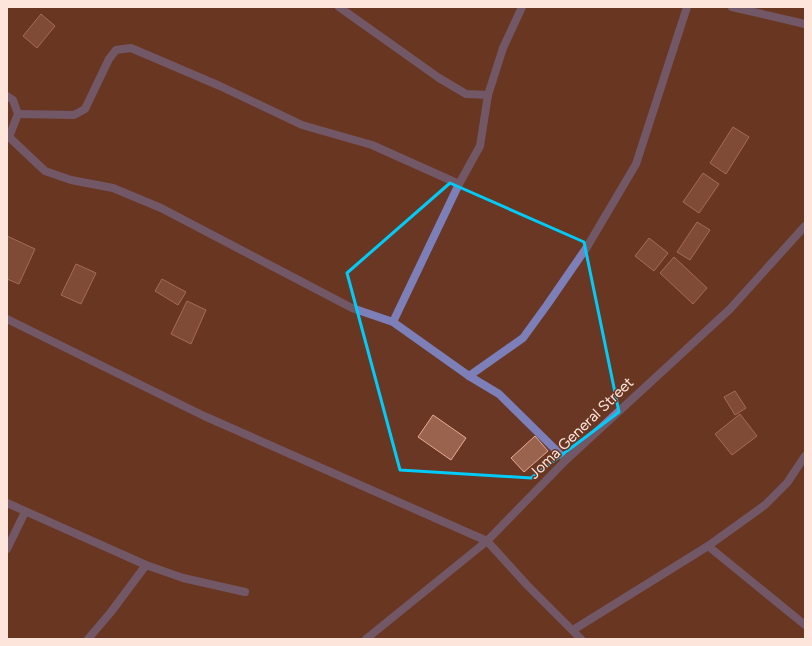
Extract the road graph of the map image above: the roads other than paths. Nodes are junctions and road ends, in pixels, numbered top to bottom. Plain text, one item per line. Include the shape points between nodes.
1 (339, 7) edge
2 (522, 7) edge
3 (687, 7) edge
4 (732, 7) edge
5 (805, 24) edge
6 (488, 95) junction
7 (7, 96) edge
8 (18, 114) junction
9 (8, 138) edge
10 (459, 184) junction
11 (805, 226) edge
12 (7, 319) edge
13 (393, 322) junction
14 (469, 376) junction
15 (805, 456) edge
16 (566, 460) junction
17 (7, 503) edge
18 (25, 512) junction
19 (486, 541) junction
20 (708, 546) junction
21 (7, 549) edge
22 (146, 565) junction
23 (245, 592) dead end
24 (805, 625) edge
25 (572, 630) junction
26 (88, 639) edge
27 (366, 639) edge
28 (581, 639) edge

1 - 6 street via 439,78 466,94
2 - 6 street via 503,48
3 - 14 street via 636,164 587,247 523,338
4 - 5 street
6 - 10 street via 480,146
7 - 8 street via 13,100
8 - 9 street
8 - 10 street via 68,116 85,109 109,59 116,50 131,48 302,125 372,145
9 - 13 street via 45,171 71,180 113,188 142,199 352,308
10 - 13 street
11 - 16 street, Joma General Street via 730,309
12 - 19 street via 204,416
13 - 14 street
14 - 16 street via 499,394
15 - 20 street via 787,483 765,505
16 - 19 street, Joma General Street
17 - 18 street
18 - 21 street
18 - 22 street
19 - 25 street
19 - 27 street, Joma General Street
20 - 24 street
20 - 25 street
22 - 23 street via 183,578
22 - 26 street
25 - 28 street

